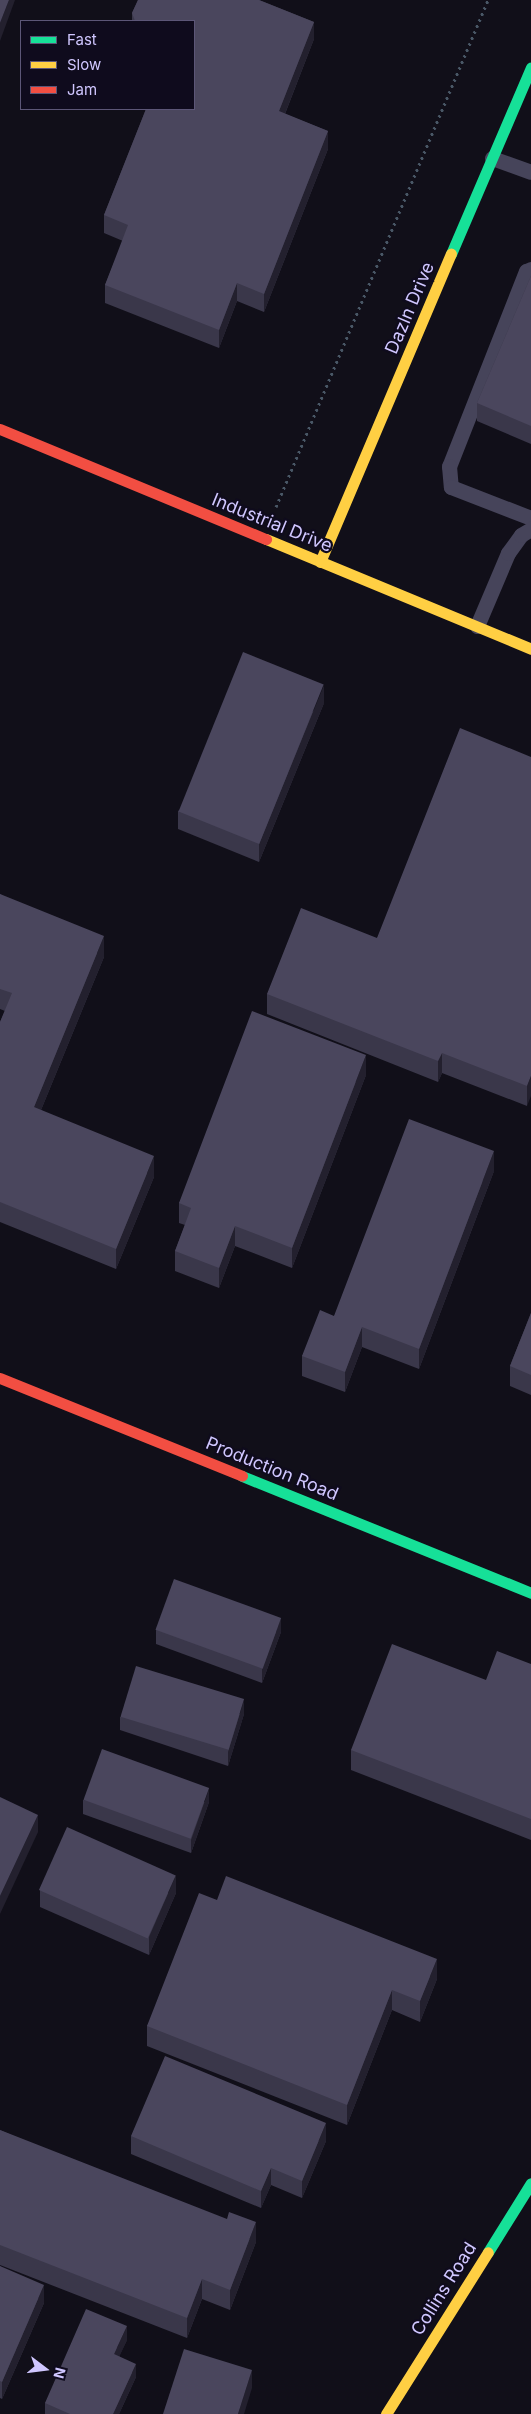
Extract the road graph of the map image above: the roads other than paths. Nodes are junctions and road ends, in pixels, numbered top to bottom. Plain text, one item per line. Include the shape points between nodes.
1 (531, 67) edge
2 (528, 87) edge
3 (492, 158) junction
4 (531, 172) edge
5 (531, 269) edge
6 (0, 429) edge
7 (531, 518) edge
8 (531, 529) edge
9 (320, 562) junction
10 (477, 626) junction
11 (531, 649) edge
12 (0, 1378) edge
13 (531, 1593) edge
14 (531, 2183) edge
15 (386, 2414) edge

1 - 2 street, Dazln Drive
2 - 3 street, Dazln Drive
3 - 4 lane
3 - 9 street, Dazln Drive
5 - 7 lane via 526,271 448,466 451,487
6 - 9 street, Industrial Drive
8 - 10 lane via 521,535 508,553
9 - 10 street, Industrial Drive
10 - 11 street, Industrial Drive
12 - 13 street, Production Road
14 - 15 street, Collins Road

